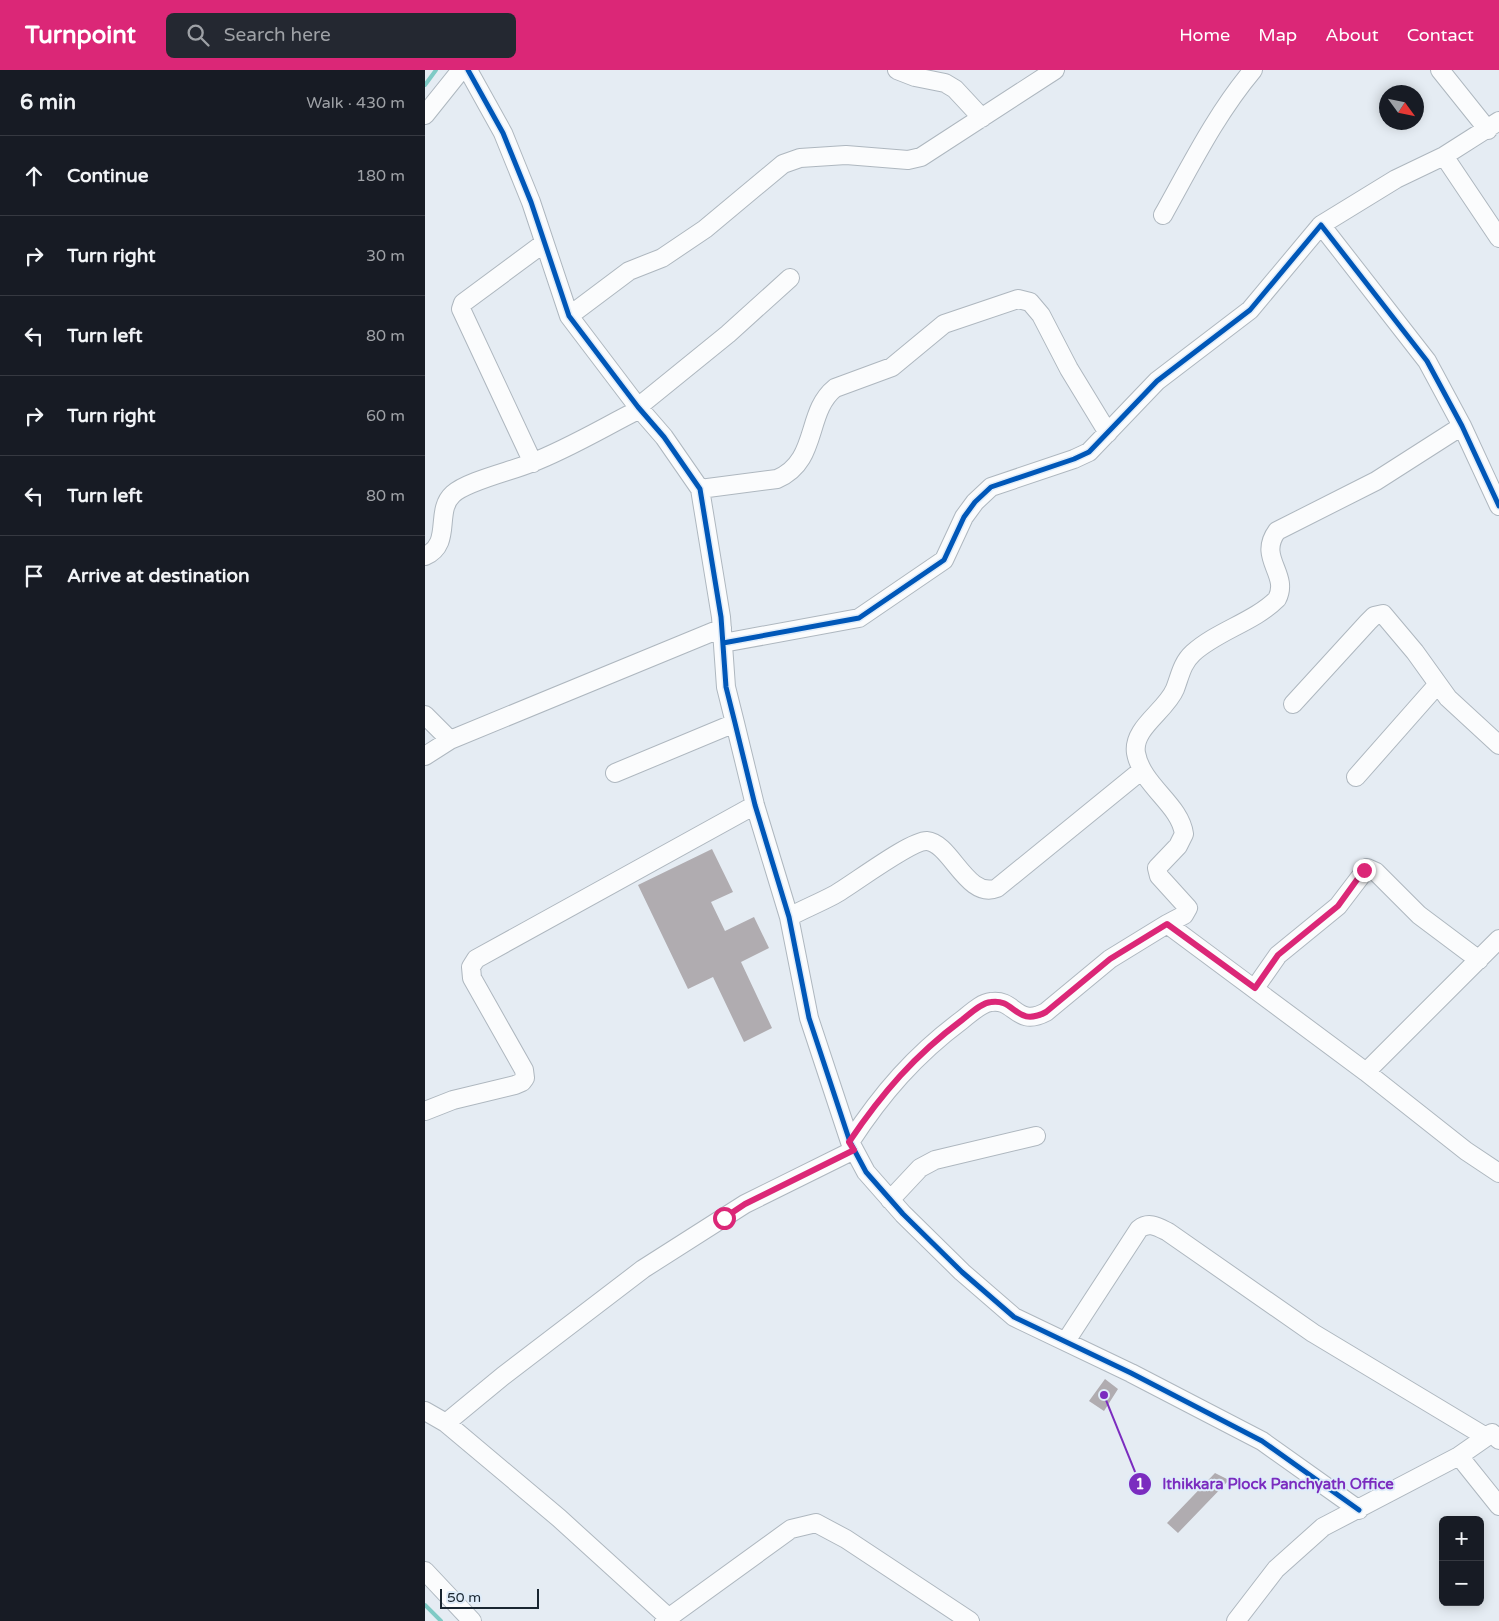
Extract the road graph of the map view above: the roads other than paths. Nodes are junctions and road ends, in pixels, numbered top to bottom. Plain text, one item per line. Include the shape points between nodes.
1 (461, 70) edge
2 (467, 70) edge
3 (897, 70) edge
4 (1055, 70) edge
5 (1253, 70) edge
6 (1440, 70) edge
7 (425, 115) edge
8 (982, 118) junction
9 (1494, 125) edge
10 (1444, 156) junction
11 (1163, 215) dead end
12 (1321, 225) junction
13 (1499, 238) edge
14 (544, 243) junction
15 (790, 278) dead end
16 (569, 316) junction
17 (639, 408) junction
18 (1462, 426) junction
19 (1108, 433) junction
20 (533, 463) junction
21 (700, 489) junction
22 (1499, 506) edge
23 (425, 556) edge
24 (722, 636) junction
25 (1438, 684) junction
26 (1293, 704) dead end
27 (425, 715) edge
28 (735, 723) junction
29 (450, 740) junction
30 (1499, 745) edge
31 (425, 756) edge
32 (1142, 770) junction
33 (615, 772) dead end
34 (1356, 778) dead end
35 (755, 805) junction
36 (789, 917) junction
37 (1167, 924) junction
38 (1499, 938) edge
39 (1479, 960) junction
40 (1255, 988) junction
41 (1366, 1072) junction
42 (425, 1111) edge
43 (1036, 1136) dead end
44 (852, 1146) junction
45 (1499, 1173) edge
46 (890, 1200) junction
47 (1066, 1341) junction
48 (425, 1411) edge
49 (446, 1423) junction
50 (1495, 1433) edge
51 (1459, 1456) junction
52 (1499, 1506) edge
53 (1359, 1510) junction
54 (425, 1571) edge
55 (674, 1618) edge
56 (472, 1621) edge
57 (970, 1621) edge
58 (1236, 1621) edge

1 - 7 street
2 - 14 street via 503,134
3 - 8 street via 955,89
4 - 8 street
5 - 11 street via 1232,95
6 - 9 street
8 - 16 street via 921,157 908,160 846,155 800,158 783,164 705,229 663,258 629,271
9 - 10 street
10 - 12 street via 1396,179
10 - 13 street
12 - 18 street via 1427,362
12 - 19 street via 1250,310 1157,381
14 - 16 street
14 - 20 street via 463,303 461,309
15 - 17 street
16 - 17 street
17 - 20 street
17 - 21 street via 664,437
18 - 22 street
18 - 32 street via 1376,481 1277,531 1269,551 1280,584 1278,597 1272,604 1193,652 1182,666 1174,691 1140,733 1136,753
19 - 21 street via 1041,315 1030,302 1018,299 944,324 892,367 835,388 822,406 803,458 785,475 777,479
19 - 24 street via 1089,452 1074,459 991,487 964,517 944,560 859,618
20 - 23 street via 453,494 445,509 440,543
21 - 24 street
24 - 28 street via 727,687
24 - 29 street
25 - 26 street via 1388,617 1379,614
25 - 30 street via 1454,704
25 - 34 street
27 - 29 street
28 - 33 street
28 - 35 street
29 - 31 street
32 - 36 street via 993,890 966,878 935,844 924,841 907,848 835,894
32 - 37 street via 1183,827 1182,839 1157,868 1159,876 1188,908 1184,915
35 - 36 street
35 - 42 street via 476,959 471,968 472,978 524,1070 525,1078 515,1085 453,1100
36 - 44 street via 809,1018
37 - 40 street
37 - 44 street via 1110,959 1035,1018 1026,1018 999,1002 979,1007 942,1035 891,1085
38 - 39 street
39 - 40 street via 1419,915 1376,872 1367,868 1338,906 1278,955
39 - 41 street
40 - 41 street
41 - 45 street
43 - 46 street via 935,1160 920,1168
44 - 46 street via 866,1172
44 - 49 street via 745,1204 643,1269
46 - 47 street via 1000,1307 1031,1327
47 - 50 street via 1139,1229 1151,1224 1168,1232 1313,1333
47 - 53 street via 1262,1441
48 - 49 street
49 - 55 street
50 - 51 street
51 - 52 street
51 - 53 street
53 - 58 street via 1323,1527 1276,1569
54 - 56 street
55 - 57 street via 791,1528 816,1523 846,1539

